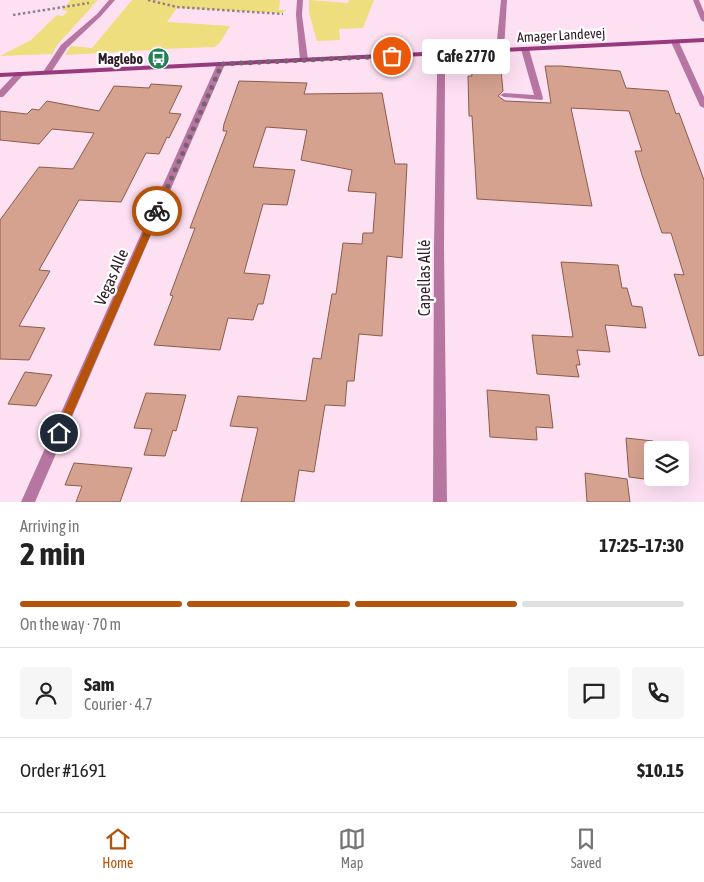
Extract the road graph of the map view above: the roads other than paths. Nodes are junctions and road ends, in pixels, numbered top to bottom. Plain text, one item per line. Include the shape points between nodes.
1 (112, 0) edge
2 (300, 0) edge
3 (504, 0) edge
4 (696, 0) edge
5 (704, 20) edge
6 (704, 40) edge
7 (675, 42) junction
8 (525, 49) junction
9 (500, 50) junction
10 (438, 53) junction
11 (304, 60) junction
12 (222, 64) junction
13 (47, 72) junction
14 (20, 74) junction
15 (0, 75) edge
16 (0, 95) edge
17 (504, 95) dead end
18 (704, 106) edge
19 (28, 502) edge
20 (440, 502) edge

1 - 13 street via 64,46
2 - 11 street
3 - 9 street
4 - 5 street
6 - 7 street, Amager Landevej
7 - 8 street, Amager Landevej
7 - 18 street
8 - 9 street, Amager Landevej
8 - 17 street via 539,98
9 - 10 street, Amager Landevej
10 - 11 street, Amager Landevej
10 - 20 street, Capellas Allé via 441,75
11 - 12 street, Amager Landevej
12 - 13 street, Amager Landevej
12 - 19 street, Vegas Alle
13 - 14 street, Amager Landevej
14 - 15 street, Amager Landevej
14 - 16 street

